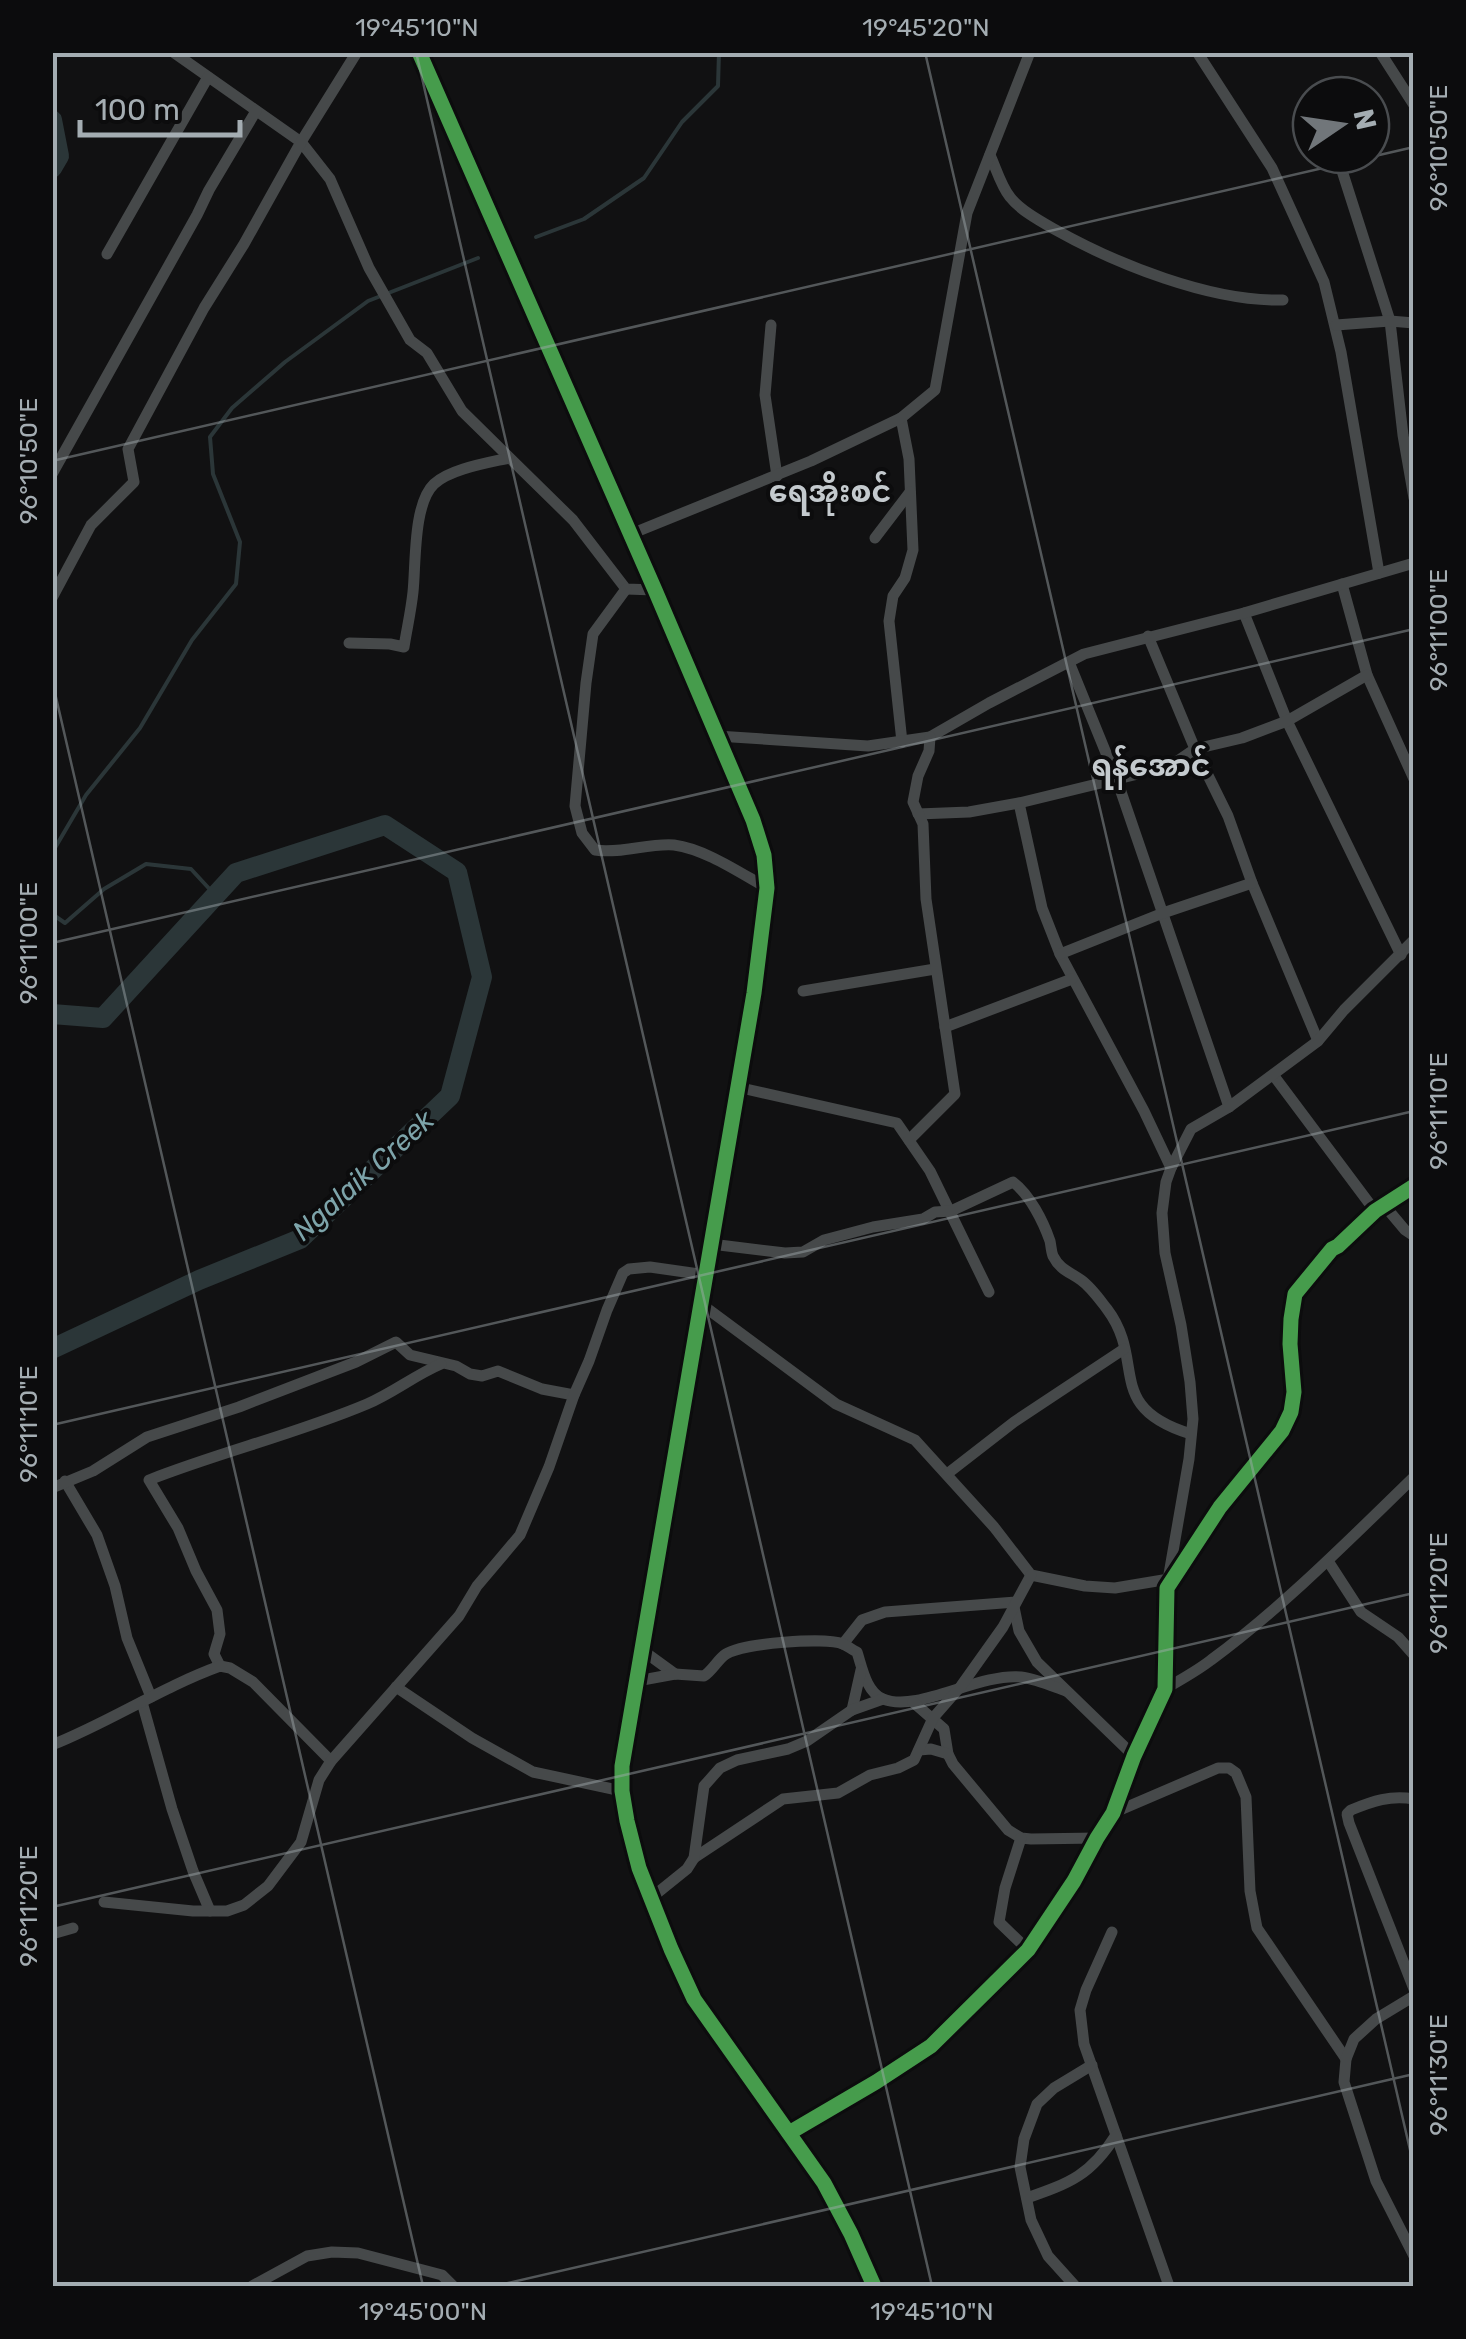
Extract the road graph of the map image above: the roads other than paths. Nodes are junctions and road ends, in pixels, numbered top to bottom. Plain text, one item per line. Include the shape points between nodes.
1 (173, 52) edge
2 (357, 52) edge
3 (419, 52) edge
4 (1030, 52) edge
5 (1197, 52) edge
6 (1380, 52) edge
7 (208, 78) junction
8 (1414, 105) edge
9 (256, 111) junction
10 (301, 142) junction
11 (990, 155) junction
12 (1344, 175) edge
13 (106, 254) dead end
14 (1283, 300) dead end
15 (1390, 322) junction
16 (1414, 323) edge
17 (770, 325) dead end
18 (1336, 325) junction
19 (901, 418) junction
20 (509, 458) junction
21 (52, 474) edge
22 (778, 476) junction
23 (910, 492) junction
24 (1414, 498) edge
25 (630, 534) junction
26 (874, 538) dead end
27 (1414, 563) edge
28 (1379, 573) junction
29 (1342, 584) junction
30 (626, 589) junction
31 (655, 590) junction
32 (52, 598) edge
33 (1244, 613) junction
34 (1148, 636) junction
35 (349, 643) dead end
36 (1069, 662) junction
37 (1368, 675) junction
38 (1286, 721) junction
39 (717, 736) junction
40 (930, 737) junction
41 (902, 742) junction
42 (1195, 749) junction
43 (1414, 778) edge
44 (1116, 780) junction
45 (1019, 804) junction
46 (918, 814) junction
47 (1252, 882) junction
48 (767, 888) junction
49 (1164, 913) junction
50 (1409, 948) edge
51 (1060, 954) junction
52 (936, 969) junction
53 (1072, 979) junction
54 (803, 991) dead end
55 (944, 1027) junction
56 (1318, 1041) junction
57 (1274, 1076) junction
58 (737, 1086) junction
59 (1229, 1107) junction
60 (909, 1140) junction
61 (1171, 1168) junction
62 (1414, 1186) edge
63 (1379, 1208) junction
64 (951, 1211) junction
65 (1414, 1236) edge
66 (712, 1244) junction
67 (706, 1276) junction
68 (989, 1292) dead end
69 (701, 1304) junction
70 (1124, 1349) junction
71 (443, 1364) junction
72 (574, 1394) junction
73 (1191, 1434) junction
74 (947, 1474) junction
75 (1414, 1476) edge
76 (58, 1484) edge
77 (1328, 1561) junction
78 (1031, 1575) junction
79 (1168, 1583) junction
80 (1015, 1604) junction
81 (843, 1644) junction
82 (642, 1650) junction
83 (1414, 1655) edge
84 (220, 1666) junction
85 (862, 1666) junction
86 (675, 1674) junction
87 (637, 1680) junction
88 (960, 1686) junction
89 (396, 1688) junction
90 (1165, 1689) junction
91 (1066, 1691) junction
92 (146, 1699) junction
93 (883, 1699) junction
94 (908, 1702) junction
95 (852, 1710) junction
96 (933, 1718) junction
97 (921, 1744) junction
98 (52, 1745) edge
99 (948, 1754) junction
100 (1134, 1756) junction
101 (331, 1761) junction
102 (622, 1791) junction
103 (1414, 1798) edge
104 (1113, 1813) junction
105 (1021, 1838) junction
106 (1096, 1838) junction
107 (694, 1858) junction
108 (651, 1898) junction
109 (104, 1902) dead end
110 (210, 1912) junction
111 (73, 1928) dead end
112 (1112, 1932) dead end
113 (52, 1934) edge
114 (1028, 1950) junction
115 (1414, 1950) edge
116 (1400, 1955) junction
117 (1414, 1992) edge
118 (1346, 2059) junction
119 (1092, 2065) junction
120 (789, 2133) junction
121 (1116, 2135) junction
122 (1027, 2198) junction
123 (1414, 2256) edge
124 (252, 2286) edge
125 (453, 2286) edge
126 (874, 2286) edge
127 (1074, 2286) edge
128 (1170, 2286) edge

1 - 7 street
2 - 10 street
3 - 25 street
4 - 11 street
5 - 18 street via 1272,168 1318,267
6 - 8 street
7 - 9 street
7 - 13 street
9 - 10 street
9 - 21 street
10 - 20 street via 330,179 392,313 462,411
10 - 32 street via 128,449 134,482 91,525
11 - 14 street via 1010,197 1086,247 1130,268 1218,292
11 - 19 street via 967,213 935,390
12 - 15 street
15 - 16 street
15 - 18 street
15 - 24 street
17 - 22 street via 765,395
18 - 28 street
19 - 22 street
19 - 23 street
20 - 30 street via 572,520
20 - 35 street via 446,477 428,492 404,647
22 - 25 street
23 - 26 street
23 - 41 street via 913,550 889,621
25 - 31 street
27 - 28 street
28 - 29 street
29 - 33 street
29 - 37 street
30 - 31 street
30 - 48 street via 593,634 575,806 582,833 596,850 674,846 713,858
31 - 39 street
33 - 34 street
33 - 38 street
34 - 36 street
34 - 42 street
36 - 40 street
36 - 44 street
37 - 38 street
37 - 43 street
38 - 42 street
38 - 50 street
39 - 41 street via 868,746
39 - 48 street via 753,820
40 - 41 street
40 - 46 street via 913,802
42 - 44 street via 1176,762
42 - 47 street
44 - 45 street
44 - 49 street
45 - 46 street
45 - 51 street via 1042,908
46 - 52 street
47 - 49 street
47 - 56 street
48 - 58 street
49 - 51 street
49 - 59 street
50 - 56 street
51 - 53 street
52 - 54 street
52 - 55 street
53 - 55 street
53 - 61 street
55 - 60 street via 955,1094
56 - 57 street
57 - 59 street
57 - 63 street
58 - 60 street via 890,1120
58 - 66 street
59 - 61 street via 1190,1129
60 - 64 street
61 - 73 street via 1162,1214 1164,1254 1190,1382
62 - 63 street
63 - 65 street
63 - 79 street via 1295,1294 1291,1412
64 - 66 street via 824,1240 804,1252
64 - 68 street
64 - 70 street via 1013,1182 1040,1219 1064,1272 1082,1281 1116,1323
66 - 67 street
67 - 69 street
67 - 72 street via 650,1267 624,1273
69 - 74 street via 836,1404 914,1440
69 - 82 street
70 - 73 street via 1139,1402 1166,1426
70 - 74 street
71 - 72 street via 482,1376 498,1371
71 - 76 street via 396,1342 148,1436
71 - 84 street via 366,1404 149,1480 217,1610 214,1654
72 - 89 street via 520,1535
73 - 79 street
74 - 78 street
75 - 77 street
76 - 92 street via 98,1535
77 - 83 street via 1361,1612
77 - 90 street via 1209,1662
78 - 79 street via 1115,1588
78 - 80 street
79 - 90 street
80 - 81 street via 884,1612 862,1620
80 - 88 street
80 - 91 street via 1024,1645
81 - 85 street via 857,1652
81 - 86 street via 747,1646 723,1656 704,1676
82 - 86 street
82 - 87 street
84 - 92 street
84 - 101 street via 253,1682
85 - 93 street
85 - 95 street
86 - 87 street
87 - 102 street
88 - 91 street via 1021,1677
88 - 94 street
88 - 96 street
89 - 101 street
89 - 102 street via 533,1772
90 - 100 street
91 - 100 street
92 - 98 street
92 - 110 street via 167,1794
93 - 94 street
93 - 95 street
94 - 96 street
94 - 97 street via 918,1714
95 - 107 street via 807,1741 720,1768 704,1786
96 - 97 street
96 - 99 street via 944,1729
97 - 99 street
97 - 107 street via 914,1760 838,1793 783,1799
99 - 105 street
100 - 104 street
101 - 110 street via 301,1842 268,1886 244,1905
102 - 108 street
103 - 116 street via 1384,1798 1347,1814
104 - 106 street
104 - 118 street via 1218,1768 1236,1773 1246,1797 1258,1928
105 - 106 street
105 - 114 street via 999,1922
106 - 114 street
107 - 108 street
108 - 120 street via 694,1999
109 - 110 street
111 - 113 street
112 - 119 street via 1080,2010
114 - 120 street via 931,2046
115 - 116 street
116 - 117 street
117 - 118 street via 1364,2028
118 - 123 street via 1344,2082 1376,2181
119 - 121 street
119 - 122 street via 1037,2104 1020,2167
120 - 126 street via 824,2183
121 - 122 street via 1088,2170
121 - 128 street
122 - 127 street via 1048,2256
124 - 125 street via 307,2256 332,2252 358,2252 442,2275

